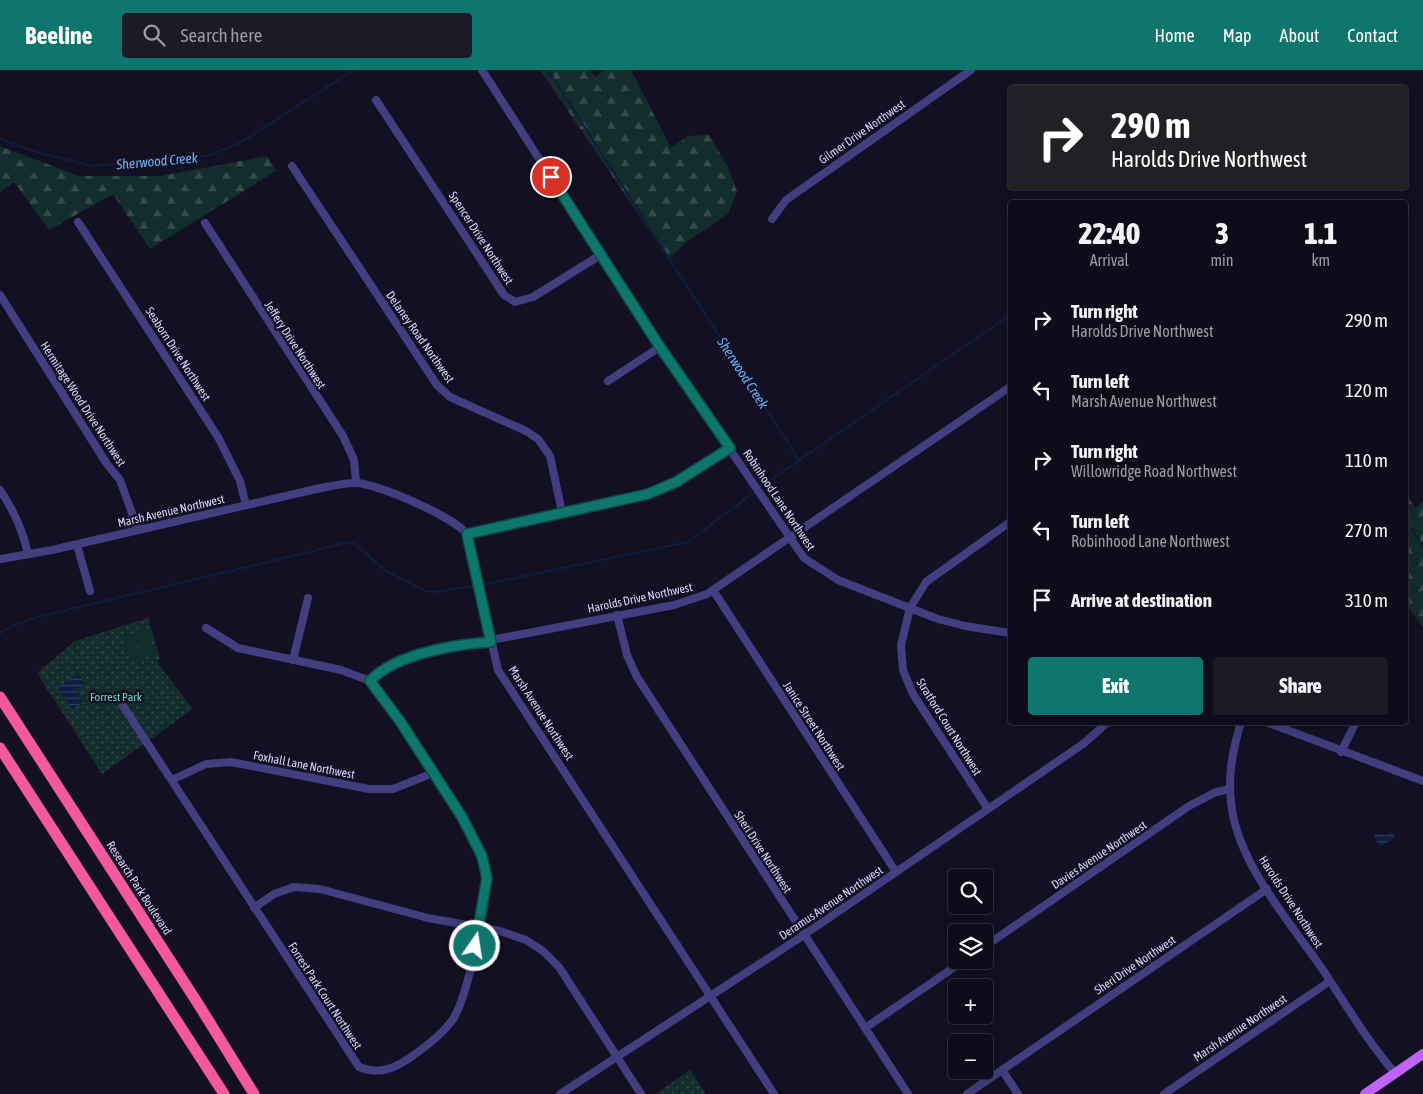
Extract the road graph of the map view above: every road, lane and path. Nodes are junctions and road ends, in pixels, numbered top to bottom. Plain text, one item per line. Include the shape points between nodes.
1 (482, 70) edge
2 (972, 70) edge
3 (376, 100) dead end
4 (292, 166) dead end
5 (772, 219) dead end
6 (78, 222) dead end
7 (205, 224) dead end
8 (602, 254) junction
9 (0, 295) edge
10 (660, 347) junction
11 (608, 381) dead end
12 (1008, 388) edge
13 (730, 448) junction
14 (356, 482) junction
15 (0, 490) edge
16 (246, 505) junction
17 (562, 512) junction
18 (1008, 523) edge
19 (138, 530) junction
20 (467, 534) junction
21 (789, 539) junction
22 (77, 545) junction
23 (28, 554) junction
24 (1, 559) edge
25 (713, 590) junction
26 (90, 591) dead end
27 (308, 598) dead end
28 (910, 608) junction
29 (617, 615) junction
30 (206, 628) dead end
31 (1008, 633) edge
32 (491, 642) junction
33 (293, 660) junction
34 (370, 681) junction
35 (0, 697) edge
36 (123, 706) dead end
37 (1105, 725) edge
38 (1240, 725) edge
39 (1274, 725) edge
40 (1354, 725) edge
41 (0, 748) edge
42 (1341, 752) junction
43 (433, 773) junction
44 (172, 780) junction
45 (1423, 782) edge
46 (1230, 789) junction
47 (988, 809) junction
48 (896, 872) junction
49 (1267, 889) junction
50 (254, 908) junction
51 (479, 927) junction
52 (804, 935) junction
53 (993, 941) edge
54 (952, 969) edge
55 (1330, 981) junction
56 (711, 995) junction
57 (865, 1028) junction
58 (1423, 1054) edge
59 (618, 1056) junction
60 (1002, 1070) junction
61 (1395, 1073) junction
62 (224, 1094) edge
63 (254, 1094) edge
64 (560, 1094) edge
65 (642, 1094) edge
66 (774, 1094) edge
67 (908, 1094) edge
68 (967, 1094) edge
69 (1018, 1094) edge
70 (1164, 1094) edge
71 (1365, 1094) edge

1 - 8 street, Robinhood Lane Northwest
2 - 5 street, Gilmer Drive Northwest via 786,200
3 - 8 street, Spencer Drive Northwest via 504,295 515,302 533,297
4 - 17 street, Delaney Road Northwest via 437,385 450,398 538,439 550,456
6 - 16 street, Seaborn Drive Northwest via 218,437 240,481
7 - 14 street, Jeffery Drive Northwest via 343,436 354,460
8 - 10 street, Robinhood Lane Northwest
9 - 19 street, Hermitage Wood Drive Northwest via 120,480
10 - 11 street
10 - 13 street, Robinhood Lane Northwest
12 - 21 street, Harolds Drive Northwest
13 - 17 street via 656,491
13 - 21 street, Robinhood Lane Northwest
14 - 16 street, Marsh Avenue Northwest
14 - 20 street via 432,509 463,528
15 - 23 street via 24,534
16 - 19 street, Marsh Avenue Northwest
17 - 20 street
18 - 28 street, Stratford Court Northwest via 932,576
19 - 22 street, Marsh Avenue Northwest
20 - 32 street, Marsh Avenue Northwest
21 - 25 street, Harolds Drive Northwest
21 - 28 street, Robinhood Lane Northwest via 804,558 821,571
22 - 23 street, Marsh Avenue Northwest
22 - 26 street
23 - 24 street, Marsh Avenue Northwest
25 - 29 street, Harolds Drive Northwest via 683,603
25 - 48 street, Janice Street Northwest
27 - 33 street
28 - 31 street, Robinhood Lane Northwest via 959,625
28 - 47 street, Stratford Court Northwest via 901,645 905,678
29 - 32 street, Harolds Drive Northwest
29 - 52 street, Sheri Drive Northwest via 627,655 637,677
30 - 33 street via 238,648
32 - 34 street, Harolds Drive Northwest via 419,655 381,672
32 - 56 street, Marsh Avenue Northwest via 498,670
33 - 34 street via 341,670
34 - 43 street, Forrest Park Court Northwest
35 - 63 highway, Research Park Boulevard
36 - 44 street, Forrest Park Court Northwest
37 - 47 street, Deramus Avenue Northwest
38 - 46 street, Harolds Drive Northwest via 1231,760
39 - 42 street
40 - 42 street
41 - 62 highway
42 - 45 street
43 - 44 street, Foxhall Lane Northwest via 393,789 369,789 231,762 206,764
43 - 51 street, Forrest Park Court Northwest via 462,817 482,856 487,878
44 - 50 street, Forrest Park Court Northwest
46 - 49 street, Harolds Drive Northwest via 1238,834
46 - 53 street, Davies Avenue Northwest via 1216,792 1189,806
47 - 48 street, Deramus Avenue Northwest
48 - 52 street, Deramus Avenue Northwest
49 - 55 street, Harolds Drive Northwest
49 - 60 street, Sheri Drive Northwest
50 - 51 street via 274,894 294,887 320,889 428,918
50 - 51 street, Forrest Park Court Northwest via 349,1054 359,1067 369,1071 385,1072 404,1062 432,1042 453,1019 463,1001
51 - 59 street via 526,940 543,951 559,967
52 - 56 street, Deramus Avenue Northwest
52 - 57 street, Sheri Drive Northwest
54 - 57 street
55 - 61 street, Harolds Drive Northwest
55 - 70 street, Marsh Avenue Northwest
56 - 59 street, Deramus Avenue Northwest
56 - 66 street, Marsh Avenue Northwest
57 - 67 street, Sheri Drive Northwest
58 - 61 main road
59 - 64 street, Deramus Avenue Northwest
59 - 65 street
60 - 68 street, Sheri Drive Northwest
60 - 69 street
61 - 71 main road

